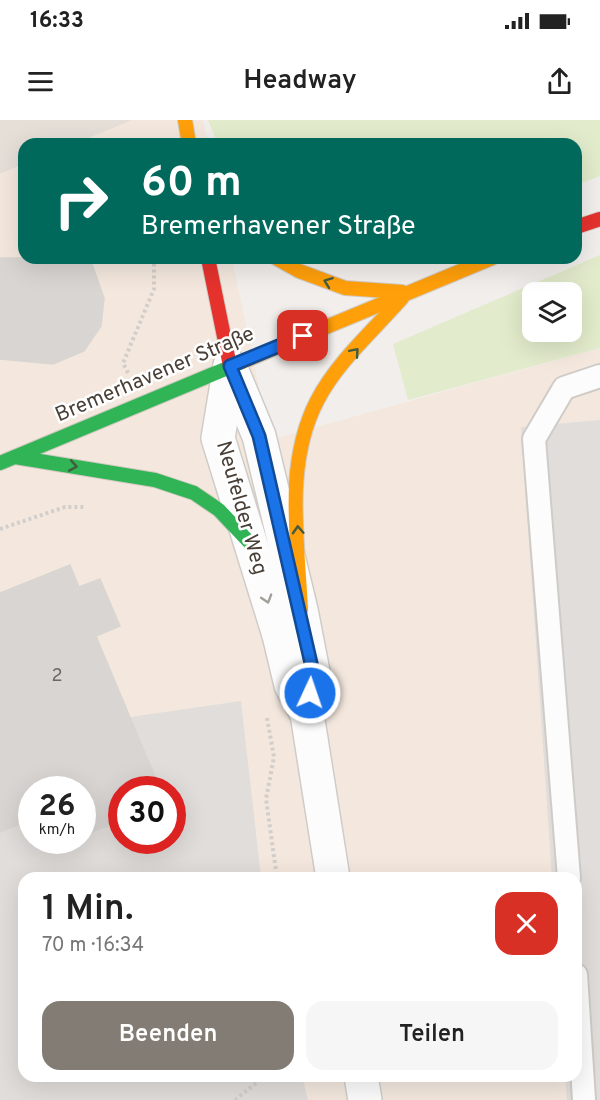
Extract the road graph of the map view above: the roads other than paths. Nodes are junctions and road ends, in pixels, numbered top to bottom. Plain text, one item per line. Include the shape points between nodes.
1 (185, 120) edge
2 (188, 138) edge
3 (600, 219) edge
4 (582, 225) edge
5 (209, 264) edge
6 (287, 264) edge
7 (477, 264) edge
8 (407, 292) junction
9 (230, 366) junction
10 (600, 376) edge
11 (15, 457) junction
12 (0, 463) edge
13 (250, 543) junction
14 (301, 610) junction
15 (307, 714) junction
16 (332, 872) edge
17 (569, 872) edge
18 (582, 1069) edge
19 (362, 1082) edge
20 (365, 1100) edge
21 (584, 1100) edge

1 - 2 main road
3 - 4 main road
5 - 9 main road
8 -> 6 main road via 345,288
7 - 8 main road, Bremerhavener Straße
8 - 9 main road, Bremerhavener Straße
14 -> 8 main road via 296,489 301,443 317,401
9 - 11 main road, Bremerhavener Straße
9 - 13 street, Neufelder Weg via 218,438
9 - 14 street, Neufelder Weg via 259,436
10 - 17 lane via 564,388 534,439
11 - 12 main road, Bremerhavener Straße
11 -> 13 main road via 155,480 194,493 219,510
13 -> 15 street, Neufelder Weg via 291,685
14 - 15 street, Neufelder Weg via 313,672
15 - 16 street, Neufelder Weg
18 - 21 lane
19 - 20 street

